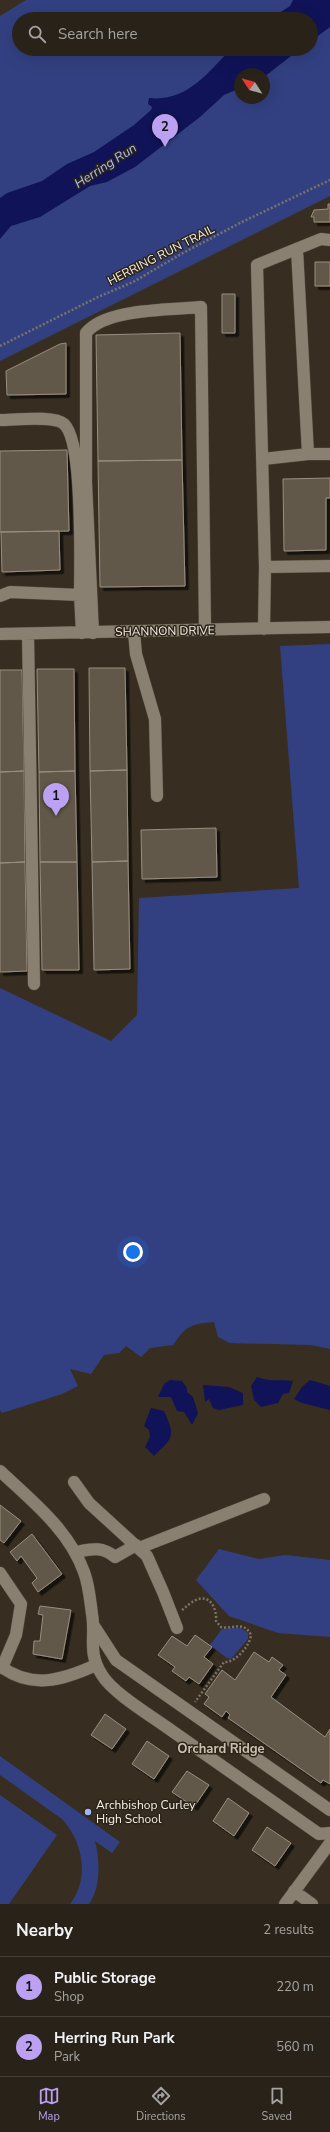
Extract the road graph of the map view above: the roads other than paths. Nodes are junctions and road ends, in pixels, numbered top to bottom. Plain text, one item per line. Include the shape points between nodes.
1 (330, 240) edge
2 (297, 249) junction
3 (1, 420) edge
4 (308, 454) junction
5 (330, 454) edge
6 (263, 459) junction
7 (330, 566) edge
8 (265, 567) junction
9 (80, 595) junction
10 (0, 596) edge
11 (330, 627) edge
12 (264, 629) junction
13 (205, 630) junction
14 (134, 632) junction
15 (88, 633) junction
16 (0, 634) edge
17 (28, 634) junction
18 (157, 796) dead end
19 (34, 984) dead end
20 (0, 1471) edge
21 (74, 1482) dead end
22 (264, 1499) dead end
23 (138, 1547) junction
24 (76, 1552) junction
25 (0, 1573) edge
26 (94, 1626) junction
27 (177, 1628) dead end
28 (96, 1665) junction
29 (1, 1667) edge
30 (330, 1810) edge
31 (330, 1833) edge
32 (330, 1843) edge
33 (294, 1891) junction
34 (285, 1904) edge
35 (312, 1904) edge

1 - 2 street via 322,238
2 - 4 street
2 - 6 street via 257,265
3 - 9 street via 52,419 64,423 70,433 76,457 79,504
4 - 5 street
4 - 6 street
6 - 8 street
7 - 8 street
8 - 12 street
9 - 10 street via 10,592
9 - 15 street
11 - 12 street, SHANNON DRIVE
12 - 13 street, SHANNON DRIVE
13 - 14 street, SHANNON DRIVE
13 - 15 street via 201,307 129,314 101,321 91,326 86,333
14 - 15 street, SHANNON DRIVE
14 - 18 street via 136,654 155,719
15 - 17 street, SHANNON DRIVE
16 - 17 street, SHANNON DRIVE
17 - 19 street
20 - 24 street via 62,1531
21 - 23 street via 89,1503
22 - 23 street
23 - 24 street via 115,1557 94,1548
23 - 27 street via 147,1556
24 - 26 street via 86,1579
25 - 29 street via 21,1604 16,1635
26 - 28 street via 92,1640
26 - 30 street via 116,1660
28 - 29 street via 68,1677 50,1680 25,1678
28 - 31 street via 102,1677 111,1686 143,1710 319,1834
32 - 33 street
33 - 34 street
33 - 35 street

